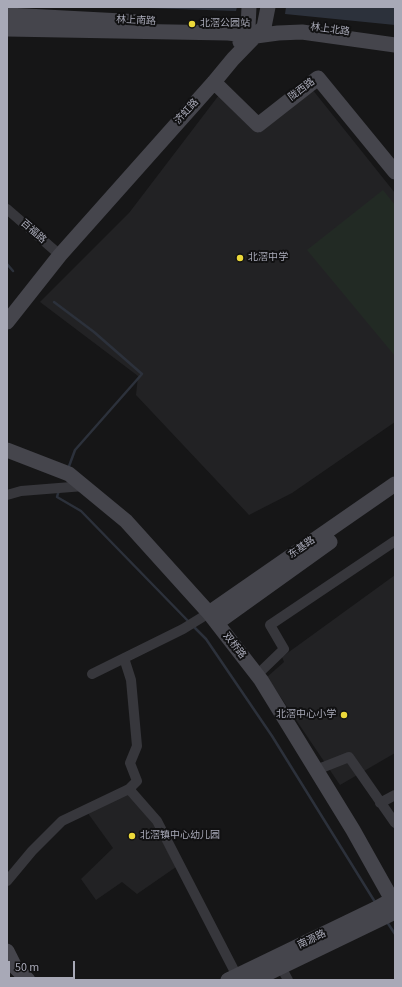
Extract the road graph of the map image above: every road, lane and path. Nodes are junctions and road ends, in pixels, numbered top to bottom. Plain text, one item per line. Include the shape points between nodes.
1 (7, 15) edge
2 (256, 21) edge
3 (7, 29) edge
4 (395, 39) edge
5 (395, 45) edge
6 (214, 82) junction
7 (395, 172) edge
8 (111, 198) junction
9 (7, 209) edge
10 (60, 255) junction
11 (7, 322) edge
12 (7, 450) edge
13 (395, 484) edge
14 (84, 486) junction
15 (7, 495) edge
16 (395, 495) edge
17 (395, 541) edge
18 (213, 618) junction
19 (124, 658) junction
20 (92, 674) dead end
21 (257, 674) junction
22 (316, 770) junction
23 (129, 789) junction
24 (395, 795) edge
25 (380, 803) junction
26 (395, 823) edge
27 (7, 882) edge
28 (394, 904) edge
29 (7, 951) edge
30 (7, 967) edge
31 (285, 974) edge
32 (233, 978) edge
33 (18, 980) edge
34 (28, 980) edge
35 (254, 980) edge

1 - 2 main road, 林上南路
2 - 3 main road via 228,33
2 - 4 main road, 林上北路
2 - 5 main road via 278,33 302,32
2 - 6 main road, 济虹路 via 233,60
2 - 8 main road, 济虹路 via 229,56 111,191
6 - 7 main road, 陇西路 via 258,125 318,78
6 - 8 main road, 济虹路
8 - 10 main road, 济虹路
9 - 10 street, 百福路
10 - 11 main road, 济虹路
12 - 14 main road, 双桥路 via 69,474
13 - 18 main road, 东基路
14 - 15 street via 21,491
14 - 18 main road, 双桥路 via 126,521
16 - 18 main road, 东基路
17 - 21 street via 270,625 284,649
18 - 19 street via 183,628
18 - 21 main road, 双桥路
19 - 20 street
19 - 23 street via 131,680 137,746 130,763 136,781
21 - 22 main road, 双桥路
22 - 25 street via 349,757
22 - 28 main road, 双桥路
23 - 27 street via 62,821 32,851
23 - 32 street via 157,821
24 - 25 street
25 - 26 street
28 - 31 main road, 南源路
28 - 32 main road, 南源路 via 375,909
29 - 34 main road via 15,967
30 - 33 main road
31 - 35 main road, 南源路

